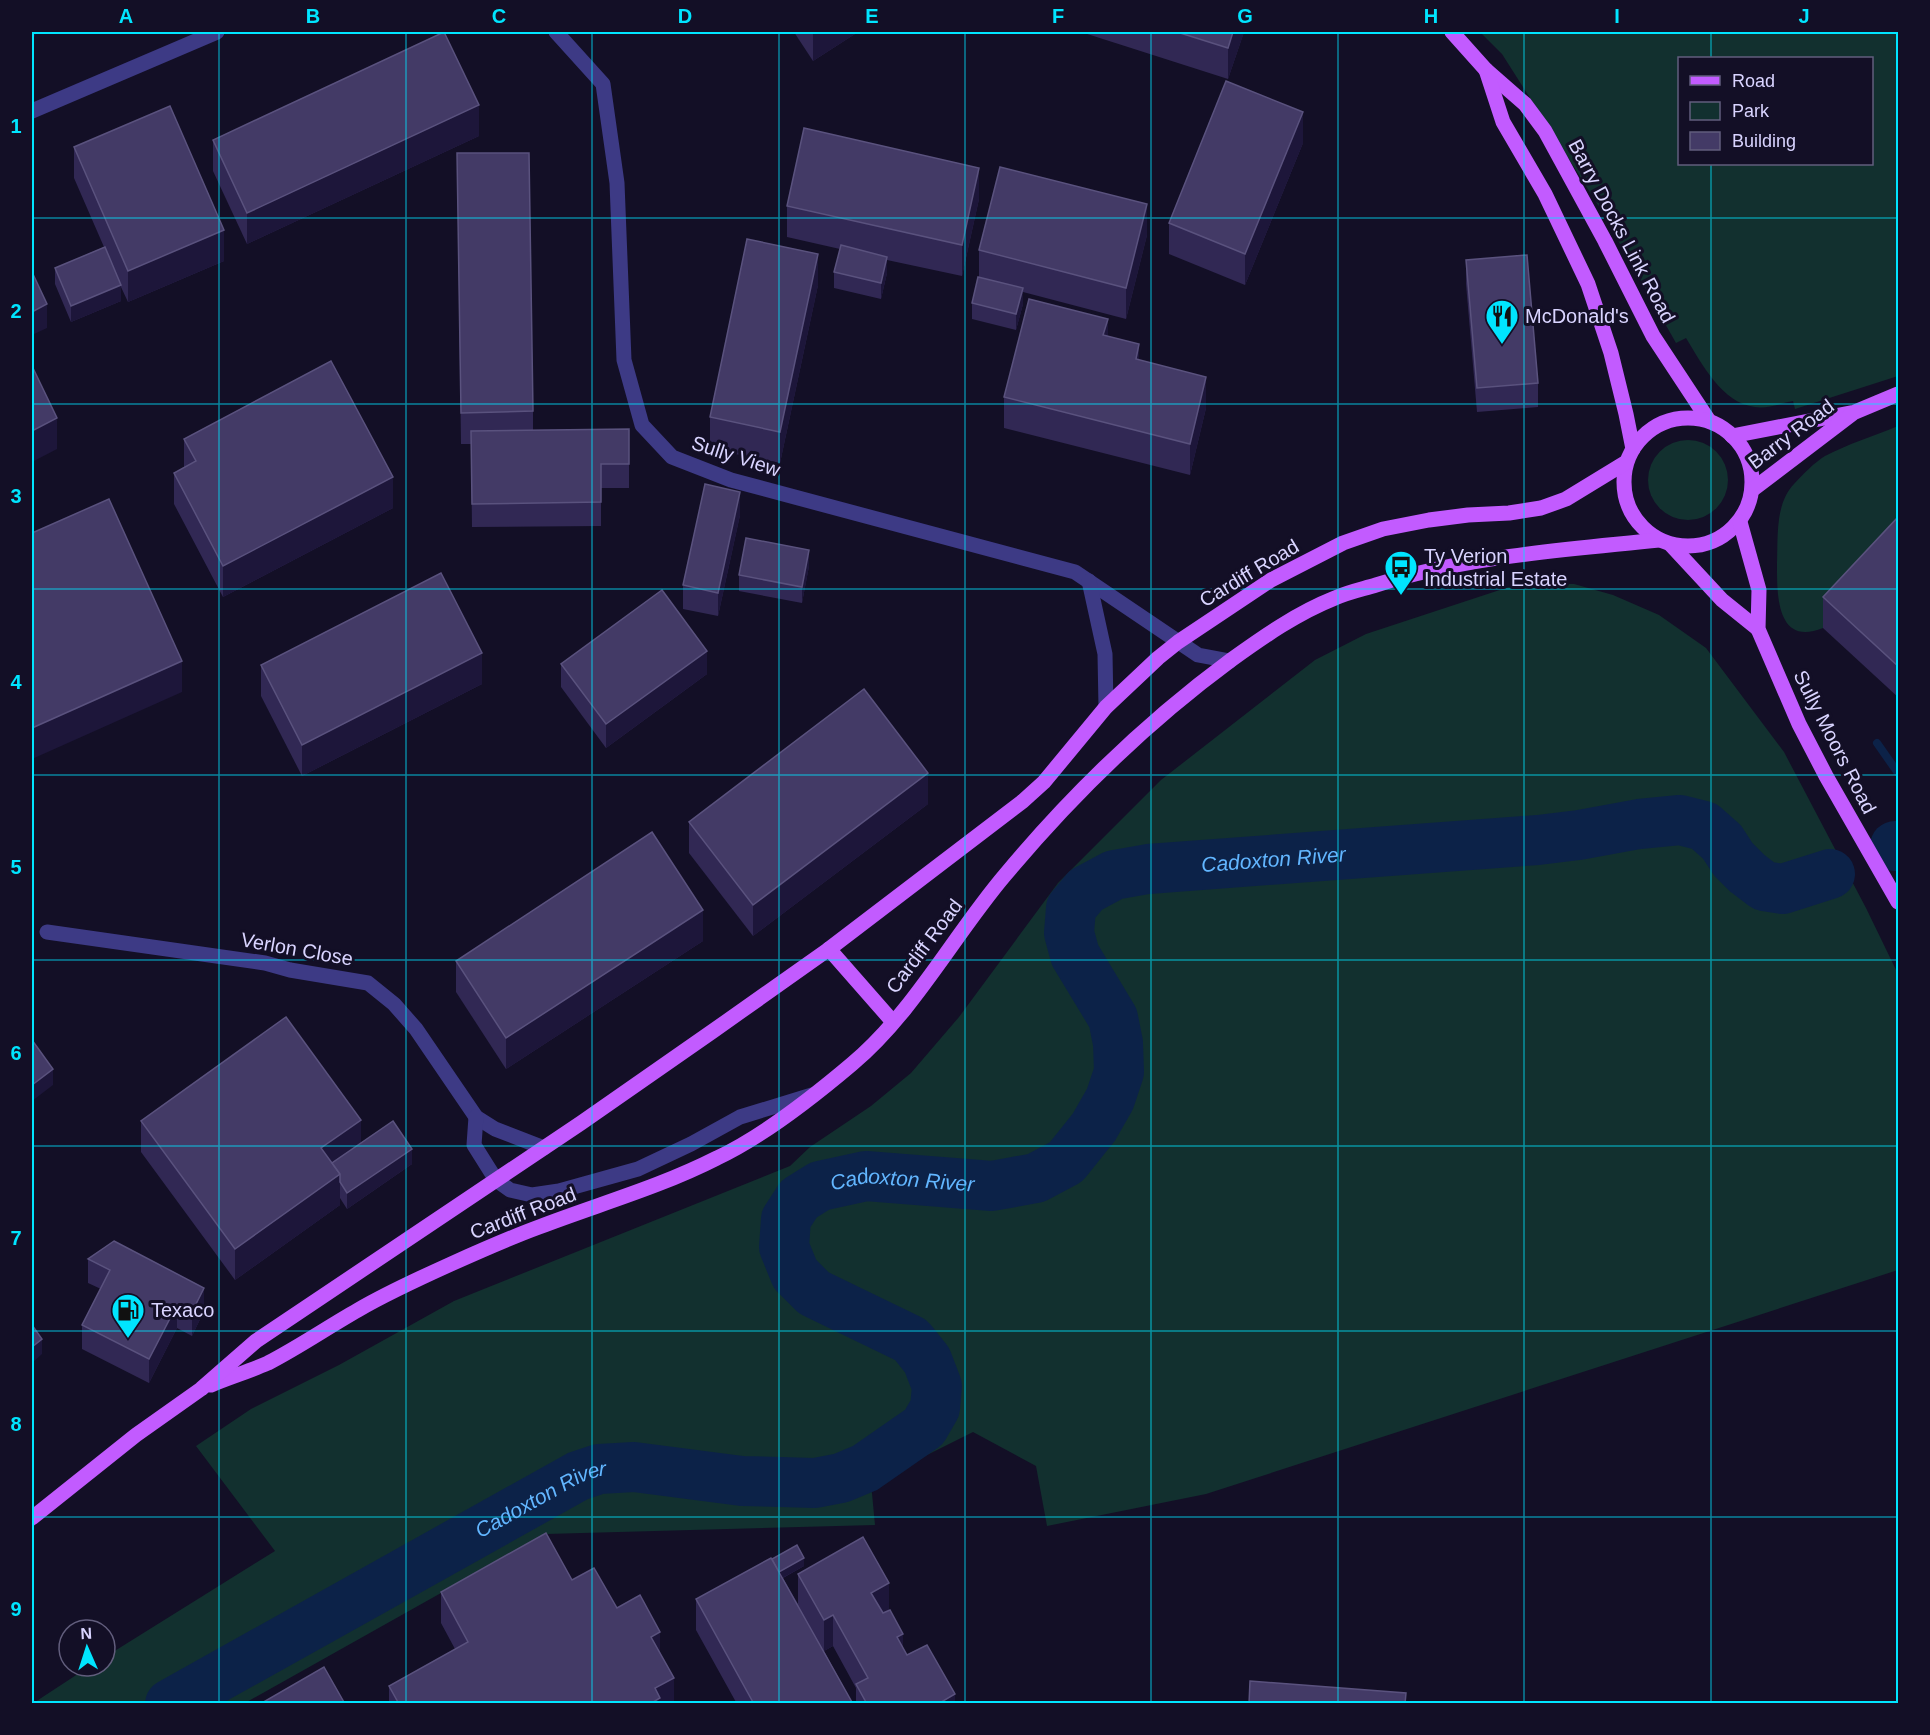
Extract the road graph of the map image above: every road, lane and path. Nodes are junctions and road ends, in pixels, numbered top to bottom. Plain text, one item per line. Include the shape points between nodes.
1 (217, 32) edge
2 (556, 32) edge
3 (1452, 32) edge
4 (1486, 70) junction
5 (32, 111) edge
6 (1899, 394) edge
7 (1855, 412) junction
8 (1709, 421) junction
9 (1732, 436) junction
10 (1633, 449) junction
11 (1625, 464) junction
12 (1752, 490) junction
13 (1740, 522) junction
14 (1664, 542) junction
15 (1089, 581) junction
16 (1758, 629) junction
17 (1178, 642) junction
18 (1230, 661) junction
19 (1106, 707) junction
20 (1899, 902) edge
21 (47, 932) dead end
22 (830, 949) junction
23 (893, 1022) junction
24 (813, 1095) junction
25 (476, 1117) junction
26 (544, 1148) junction
27 (496, 1180) junction
28 (201, 1389) junction
29 (32, 1518) edge

1 - 5 street
2 - 15 street, Sully View via 603,84 617,183 624,360 642,426 672,457 731,480 1075,572
3 - 4 main road, Barry Docks Link Road
4 - 8 main road, Barry Docks Link Road via 1525,104 1545,131 1653,336
4 - 10 main road, Barry Docks Link Road via 1503,122 1545,194 1588,284 1611,353
6 - 7 main road, Barry Road
7 - 9 main road, Barry Road
7 - 12 main road, Barry Road
8 - 9 main road
8 - 10 main road via 1675,419 1657,425
9 - 12 main road via 1748,460
10 - 11 main road
11 - 14 main road via 1623,479 1629,509 1646,531
11 - 17 main road, Cardiff Road via 1566,499 1541,508 1429,520 1383,529 1343,543 1271,580
12 - 13 main road
13 - 14 main road via 1725,535 1696,546
13 - 16 main road, Sully Moors Road via 1759,590
14 - 16 main road, Sully Moors Road via 1722,600
14 - 18 main road, Cardiff Road via 1515,555 1399,578 1336,597 1264,636
15 - 17 street, Sully View
15 - 19 street via 1105,654
16 - 20 main road, Sully Moors Road via 1799,724
17 - 18 street, Sully View via 1198,655
17 - 19 main road, Cardiff Road
18 - 23 main road, Cardiff Road via 1153,723 1070,802 1006,873
19 - 22 main road, Cardiff Road via 1044,782 1023,801
21 - 25 street, Verlon Close via 274,964 368,983 416,1029
22 - 23 main road
22 - 26 main road, Cardiff Road
23 - 24 main road, Cardiff Road via 855,1062
24 - 27 street via 740,1118 638,1168 560,1191 532,1196 510,1190
24 - 28 main road, Cardiff Road via 722,1156 670,1180 536,1228 448,1265 364,1306 267,1363
25 - 26 street, Verlon Close via 495,1129
25 - 27 street via 474,1145
26 - 27 main road, Cardiff Road
27 - 28 main road, Cardiff Road via 256,1341
28 - 29 main road, Cardiff Road

